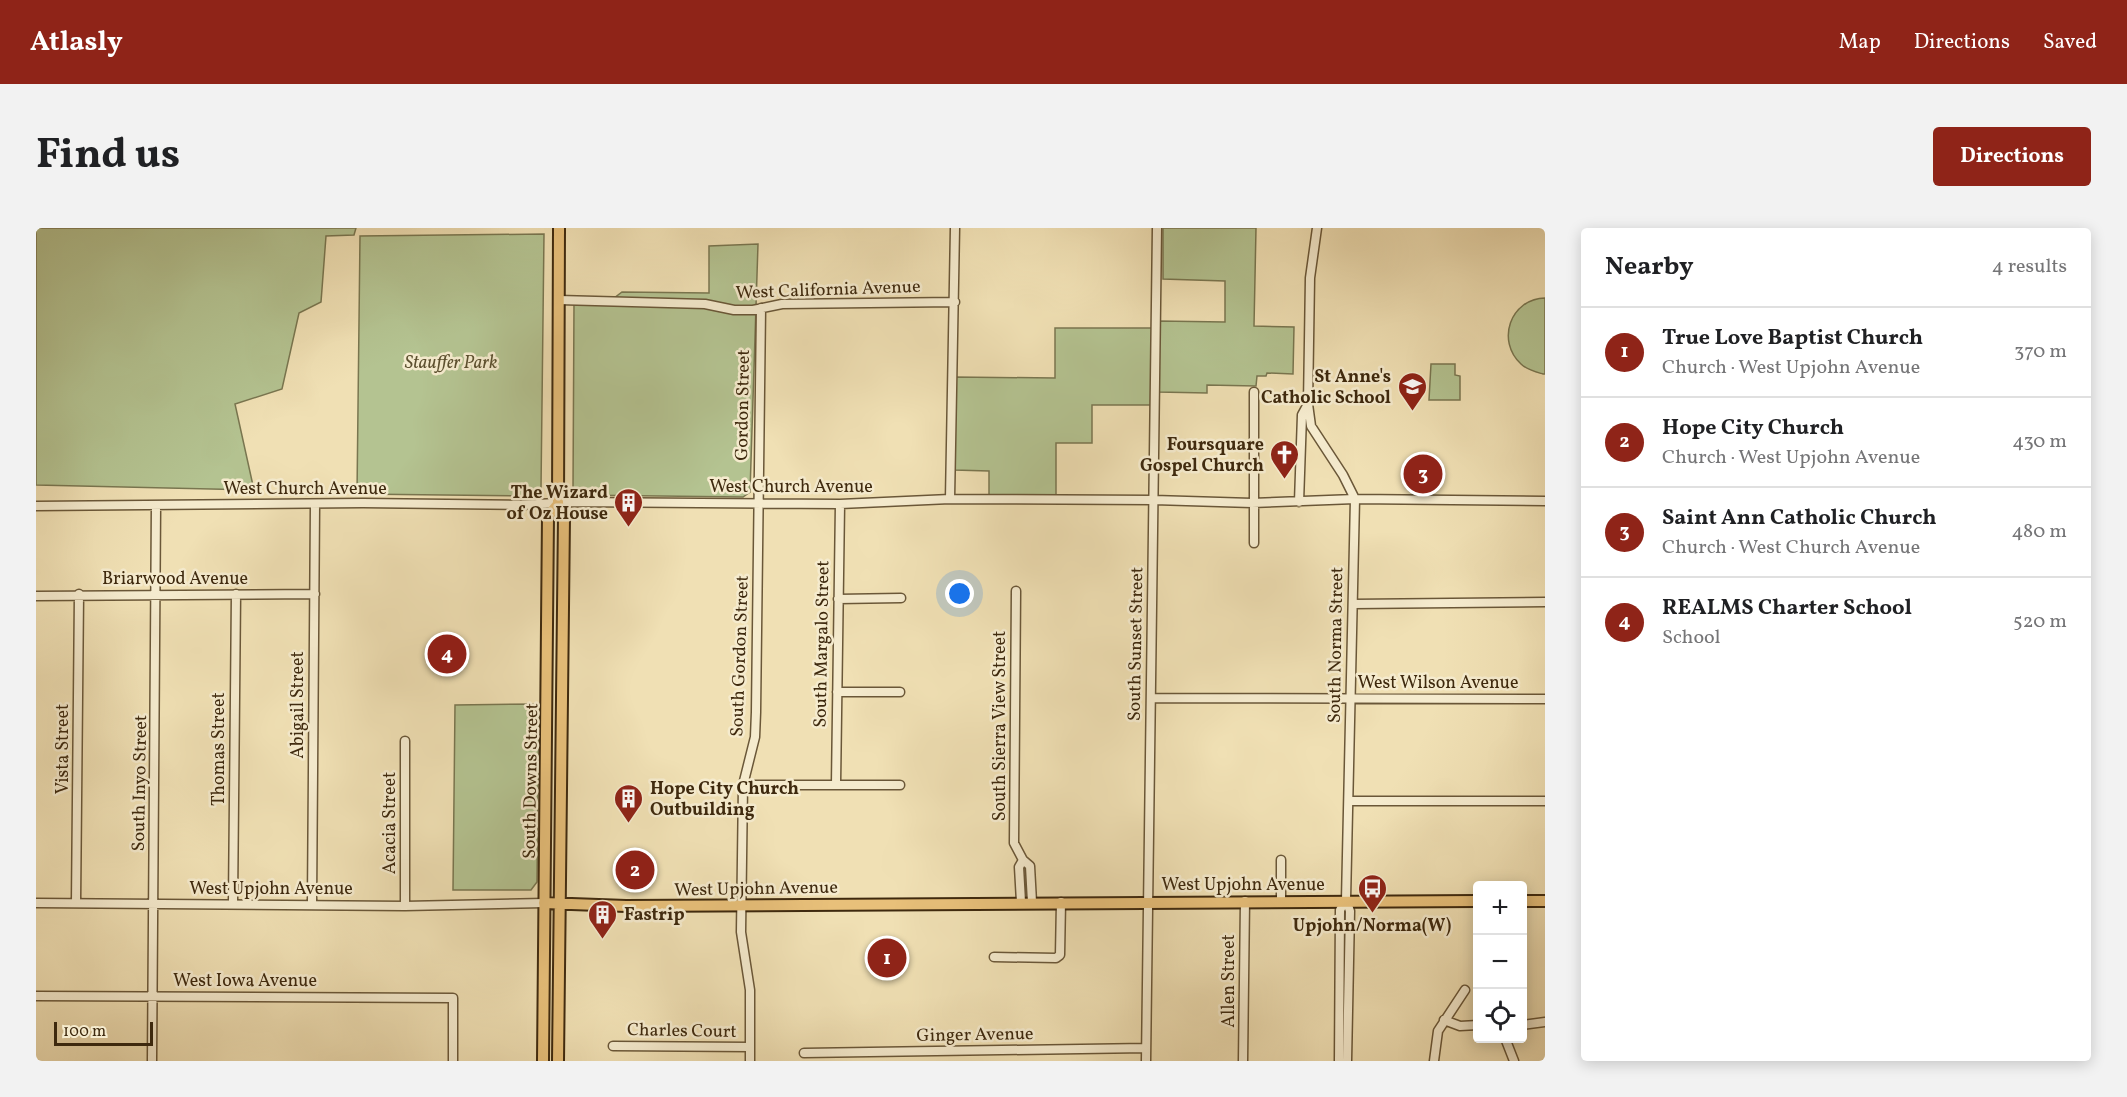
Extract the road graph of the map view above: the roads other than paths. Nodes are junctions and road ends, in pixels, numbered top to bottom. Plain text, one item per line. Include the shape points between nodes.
1 (559, 228) edge
2 (955, 228) edge
3 (1157, 228) edge
4 (1317, 228) edge
5 (559, 300) junction
6 (955, 302) junction
7 (760, 308) junction
8 (1254, 392) dead end
9 (1308, 404) junction
10 (950, 499) junction
11 (1154, 500) junction
12 (1355, 500) junction
13 (1545, 501) edge
14 (758, 502) junction
15 (1299, 502) junction
16 (1252, 503) junction
17 (558, 504) junction
18 (840, 504) junction
19 (156, 505) junction
20 (315, 505) junction
21 (36, 506) edge
22 (1254, 543) dead end
23 (1016, 591) dead end
24 (79, 594) junction
25 (157, 594) junction
26 (236, 594) junction
27 (315, 594) junction
28 (36, 596) edge
29 (901, 598) dead end
30 (838, 599) junction
31 (1545, 602) edge
32 (1353, 604) junction
33 (837, 692) junction
34 (900, 692) dead end
35 (1151, 698) junction
36 (1351, 699) junction
37 (1545, 699) edge
38 (405, 741) dead end
39 (836, 784) junction
40 (743, 785) junction
41 (900, 785) dead end
42 (1348, 801) junction
43 (1545, 801) edge
44 (1023, 860) junction
45 (1281, 860) dead end
46 (1346, 900) junction
47 (1148, 901) junction
48 (1245, 901) junction
49 (1281, 901) junction
50 (1473, 901) edge
51 (1527, 901) edge
52 (1545, 901) edge
53 (1021, 902) junction
54 (1032, 902) junction
55 (1061, 902) junction
56 (36, 903) edge
57 (76, 903) junction
58 (233, 903) junction
59 (544, 903) junction
60 (154, 904) junction
61 (312, 904) junction
62 (561, 905) junction
63 (742, 905) junction
64 (405, 906) junction
65 (994, 957) dead end
66 (1465, 990) dead end
67 (36, 996) edge
68 (153, 996) junction
69 (1444, 1020) junction
70 (1545, 1022) edge
71 (1527, 1024) edge
72 (1473, 1025) edge
73 (1507, 1043) edge
74 (613, 1046) dead end
75 (750, 1047) junction
76 (1146, 1048) junction
77 (804, 1053) dead end
78 (152, 1061) edge
79 (453, 1061) edge
80 (543, 1061) edge
81 (558, 1061) edge
82 (750, 1061) edge
83 (1146, 1061) edge
84 (1244, 1061) edge
85 (1339, 1061) edge
86 (1347, 1061) edge
87 (1434, 1061) edge
88 (1514, 1061) edge

1 - 5 main road, South Downs Street
2 - 6 street
3 - 11 street, South Sunset Street
4 - 9 street, South Norma Street via 1310,279
5 - 7 street, West California Avenue via 705,304 734,310
5 - 17 main road, South Downs Street
6 - 7 street, West California Avenue via 782,304
6 - 10 street
7 - 14 street, Gordon Street
8 - 16 street
9 - 12 street, South Norma Street via 1311,426
9 - 15 street, South Norma Street via 1302,415
10 - 11 street, West Church Avenue
10 - 18 street, West Church Avenue
11 - 16 street, West Church Avenue
11 - 35 street, South Sunset Street
12 - 13 street, West Church Avenue
12 - 15 street, West Church Avenue
12 - 32 street, South Norma Street
14 - 17 street, West Church Avenue
14 - 18 street, West Church Avenue
14 - 40 street, South Gordon Street via 755,737
15 - 16 street, West Church Avenue
16 - 22 street
17 - 20 street, West Church Avenue
17 - 59 main road, South Downs Street via 548,516
17 - 62 main road, South Downs Street via 564,517
18 - 30 street, South Margalo Street
19 - 20 street, West Church Avenue
19 - 21 street, West Church Avenue
19 - 25 street, South Inyo Street
20 - 27 street, Abigail Street
23 - 44 street, South Sierra View Street via 1014,843
24 - 25 street, Briarwood Avenue
24 - 28 street, Briarwood Avenue
24 - 57 street, Vista Street
25 - 26 street, Briarwood Avenue
25 - 60 street, South Inyo Street
26 - 27 street, Briarwood Avenue
26 - 58 street, Thomas Street
27 - 61 street, Abigail Street
29 - 30 street
30 - 33 street, South Margalo Street
31 - 32 street
32 - 36 street, South Norma Street
33 - 34 street
33 - 39 street, South Margalo Street
35 - 36 street, West Wilson Avenue
35 - 47 street, South Sunset Street
36 - 37 street, West Wilson Avenue
36 - 42 street, South Norma Street
38 - 64 street, Acacia Street
39 - 40 street
39 - 41 street
40 - 63 street, South Gordon Street
42 - 43 street
42 - 46 street, South Norma Street
44 - 53 street, South Sierra View Street via 1019,867
44 - 54 street, South Sierra View Street via 1030,866
45 - 49 street
46 - 49 main road, West Upjohn Avenue
46 - 50 main road, West Upjohn Avenue
46 - 85 street, South Norma Street via 1340,910
46 - 86 street, South Norma Street via 1350,911
47 - 48 main road, West Upjohn Avenue
47 - 55 main road, West Upjohn Avenue
47 - 76 street, South Sunset Street
48 - 49 main road, West Upjohn Avenue
48 - 84 street, Allen Street
51 - 52 main road
53 - 54 main road, West Upjohn Avenue
53 - 63 main road, West Upjohn Avenue
54 - 55 main road, West Upjohn Avenue
55 - 65 street via 1060,955
56 - 57 street, West Upjohn Avenue
57 - 60 street, West Upjohn Avenue
58 - 60 street, West Upjohn Avenue
58 - 61 street, West Upjohn Avenue
59 - 62 main road, West Upjohn Avenue
59 - 64 street, West Upjohn Avenue
59 - 80 main road, South Downs Street
60 - 68 street, South Inyo Street
61 - 64 street, West Upjohn Avenue
62 - 63 main road, West Upjohn Avenue
62 - 81 main road, South Downs Street
63 - 75 street, South Gordon Street via 741,932 750,990
66 - 69 street
67 - 68 street, West Iowa Avenue
68 - 78 street, South Inyo Street
68 - 79 street, West Iowa Avenue via 453,998
69 - 72 street via 1460,1026
69 - 87 street via 1438,1031
70 - 71 street
73 - 88 street
74 - 75 street, Charles Court
75 - 82 street, South Gordon Street
76 - 77 street, Ginger Avenue
76 - 83 street, South Sunset Street

